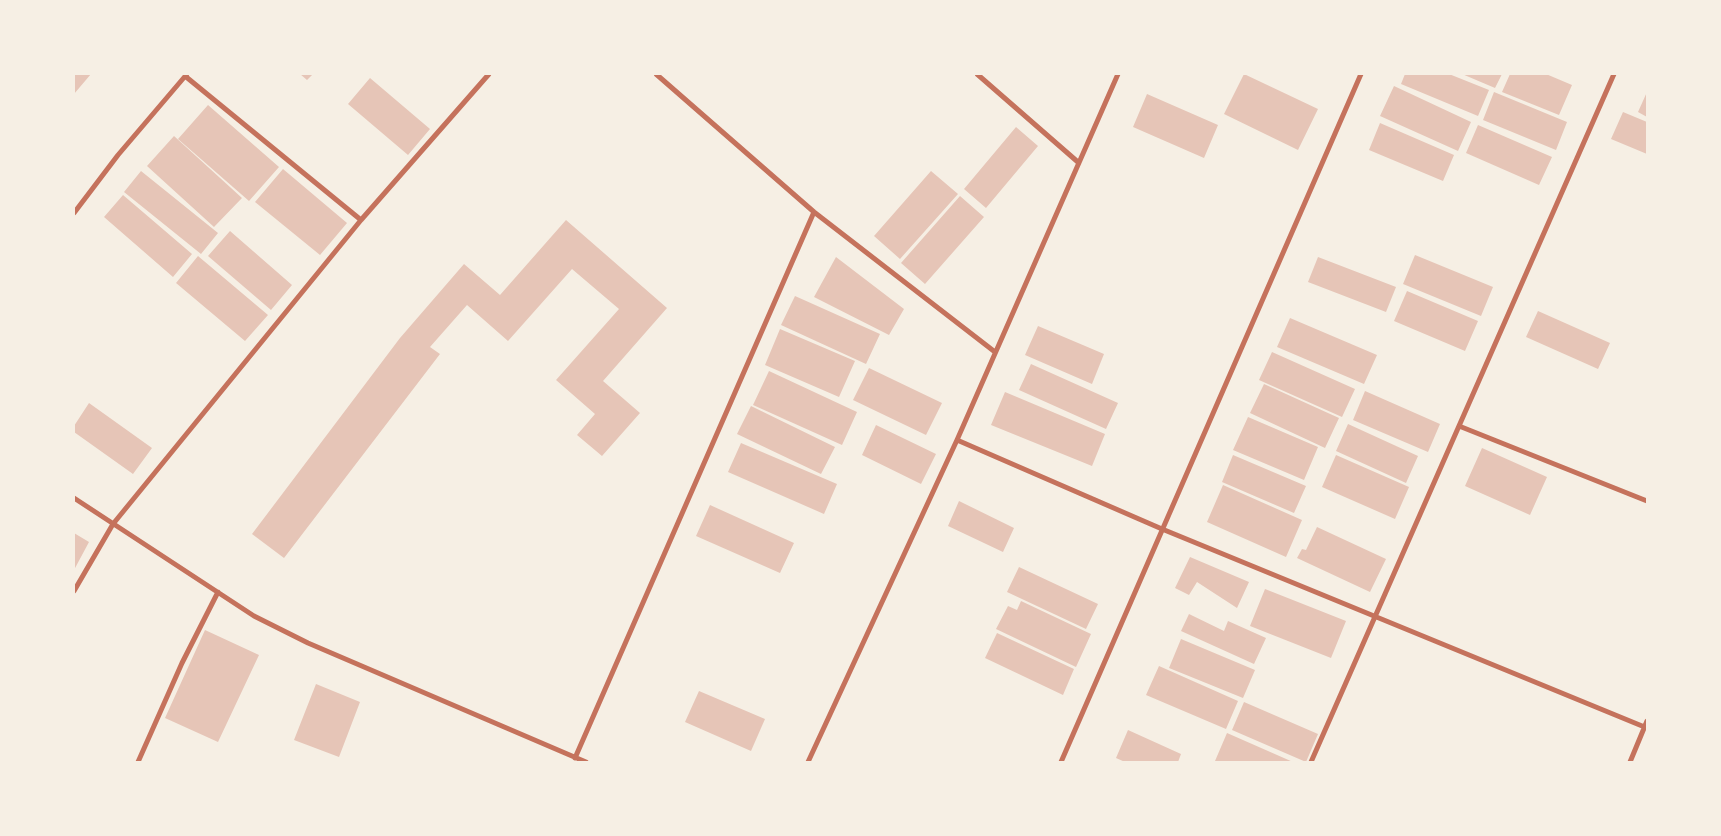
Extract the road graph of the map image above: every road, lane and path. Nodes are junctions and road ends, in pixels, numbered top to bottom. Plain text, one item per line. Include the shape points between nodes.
1 (489, 74) edge
2 (656, 74) edge
3 (977, 74) edge
4 (1118, 74) edge
5 (1361, 74) edge
6 (1614, 74) edge
7 (186, 75) edge
8 (1078, 163) junction
9 (814, 212) junction
10 (74, 213) edge
11 (361, 220) junction
12 (995, 352) junction
13 (1459, 426) junction
14 (957, 440) junction
15 (74, 498) edge
16 (1647, 501) edge
17 (113, 524) junction
18 (1162, 529) junction
19 (74, 591) edge
20 (218, 592) junction
21 (1374, 616) junction
22 (1646, 725) edge
23 (575, 758) junction
24 (138, 762) edge
25 (586, 762) edge
26 (808, 762) edge
27 (1061, 762) edge
28 (1311, 762) edge
29 (1630, 762) edge

1 - 11 street
2 - 9 street
3 - 8 street
4 - 8 street
5 - 18 street
6 - 13 street
7 - 10 street
7 - 11 street
8 - 12 street
9 - 12 street
9 - 23 street
11 - 17 street
12 - 14 street
13 - 16 street
13 - 21 street
14 - 18 street
14 - 26 street
15 - 17 street
17 - 19 street
17 - 20 street
18 - 21 street
18 - 27 street
20 - 23 street via 254,616 308,643
20 - 24 street via 182,662
21 - 22 street
21 - 28 street
22 - 29 street
23 - 25 street

